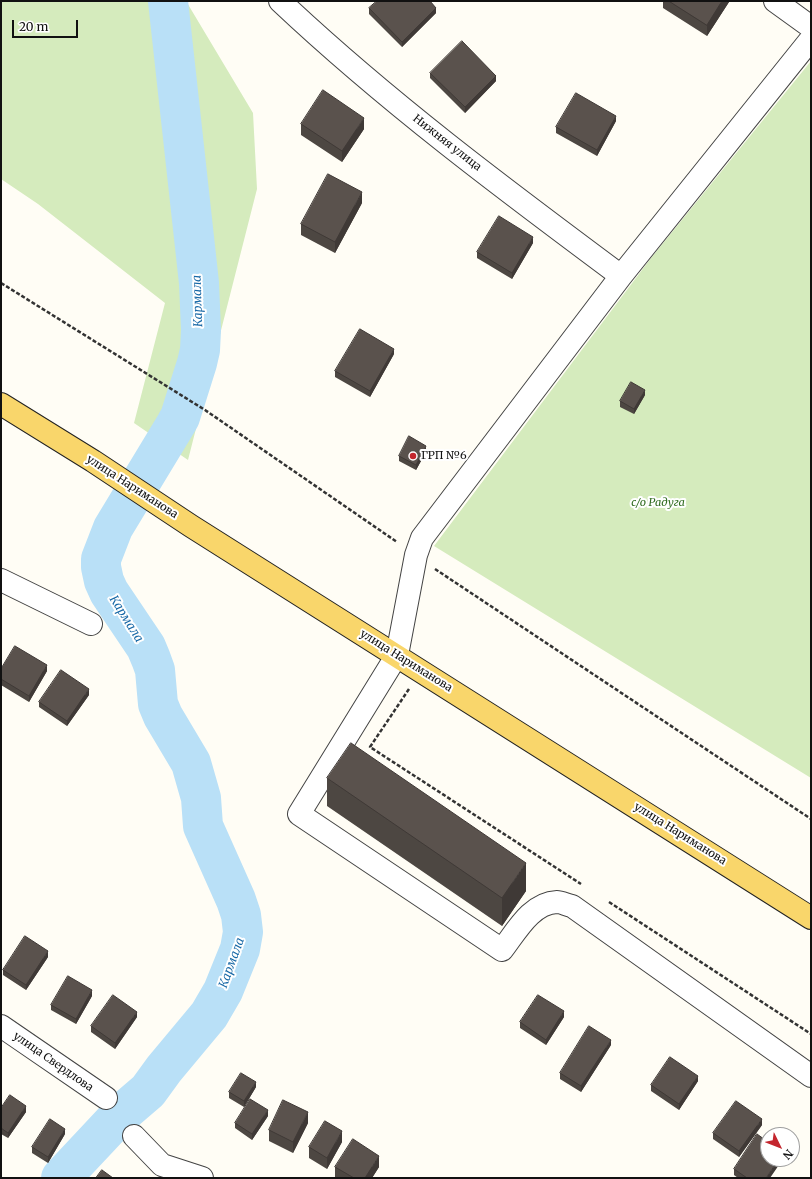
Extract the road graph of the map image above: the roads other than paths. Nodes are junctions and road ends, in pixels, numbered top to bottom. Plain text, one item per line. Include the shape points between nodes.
1 (280, 1) edge
2 (775, 1) edge
3 (811, 27) edge
4 (811, 39) edge
5 (621, 276) junction
6 (1, 404) edge
7 (1, 580) edge
8 (91, 624) dead end
9 (397, 655) junction
10 (811, 918) edge
11 (1, 1026) edge
12 (811, 1076) edge
13 (106, 1098) dead end
14 (134, 1136) dead end
15 (202, 1178) edge

1 - 5 street, Нижняя улица via 374,85 523,203
2 - 3 street
4 - 5 street
5 - 9 street via 422,538 416,555
6 - 9 main road, улица Нариманова
7 - 8 street
9 - 10 main road, улица Нариманова
9 - 12 street via 299,814 502,950 533,911 544,904 558,902 572,906
11 - 13 street, улица Свердлова
14 - 15 street via 162,1165

